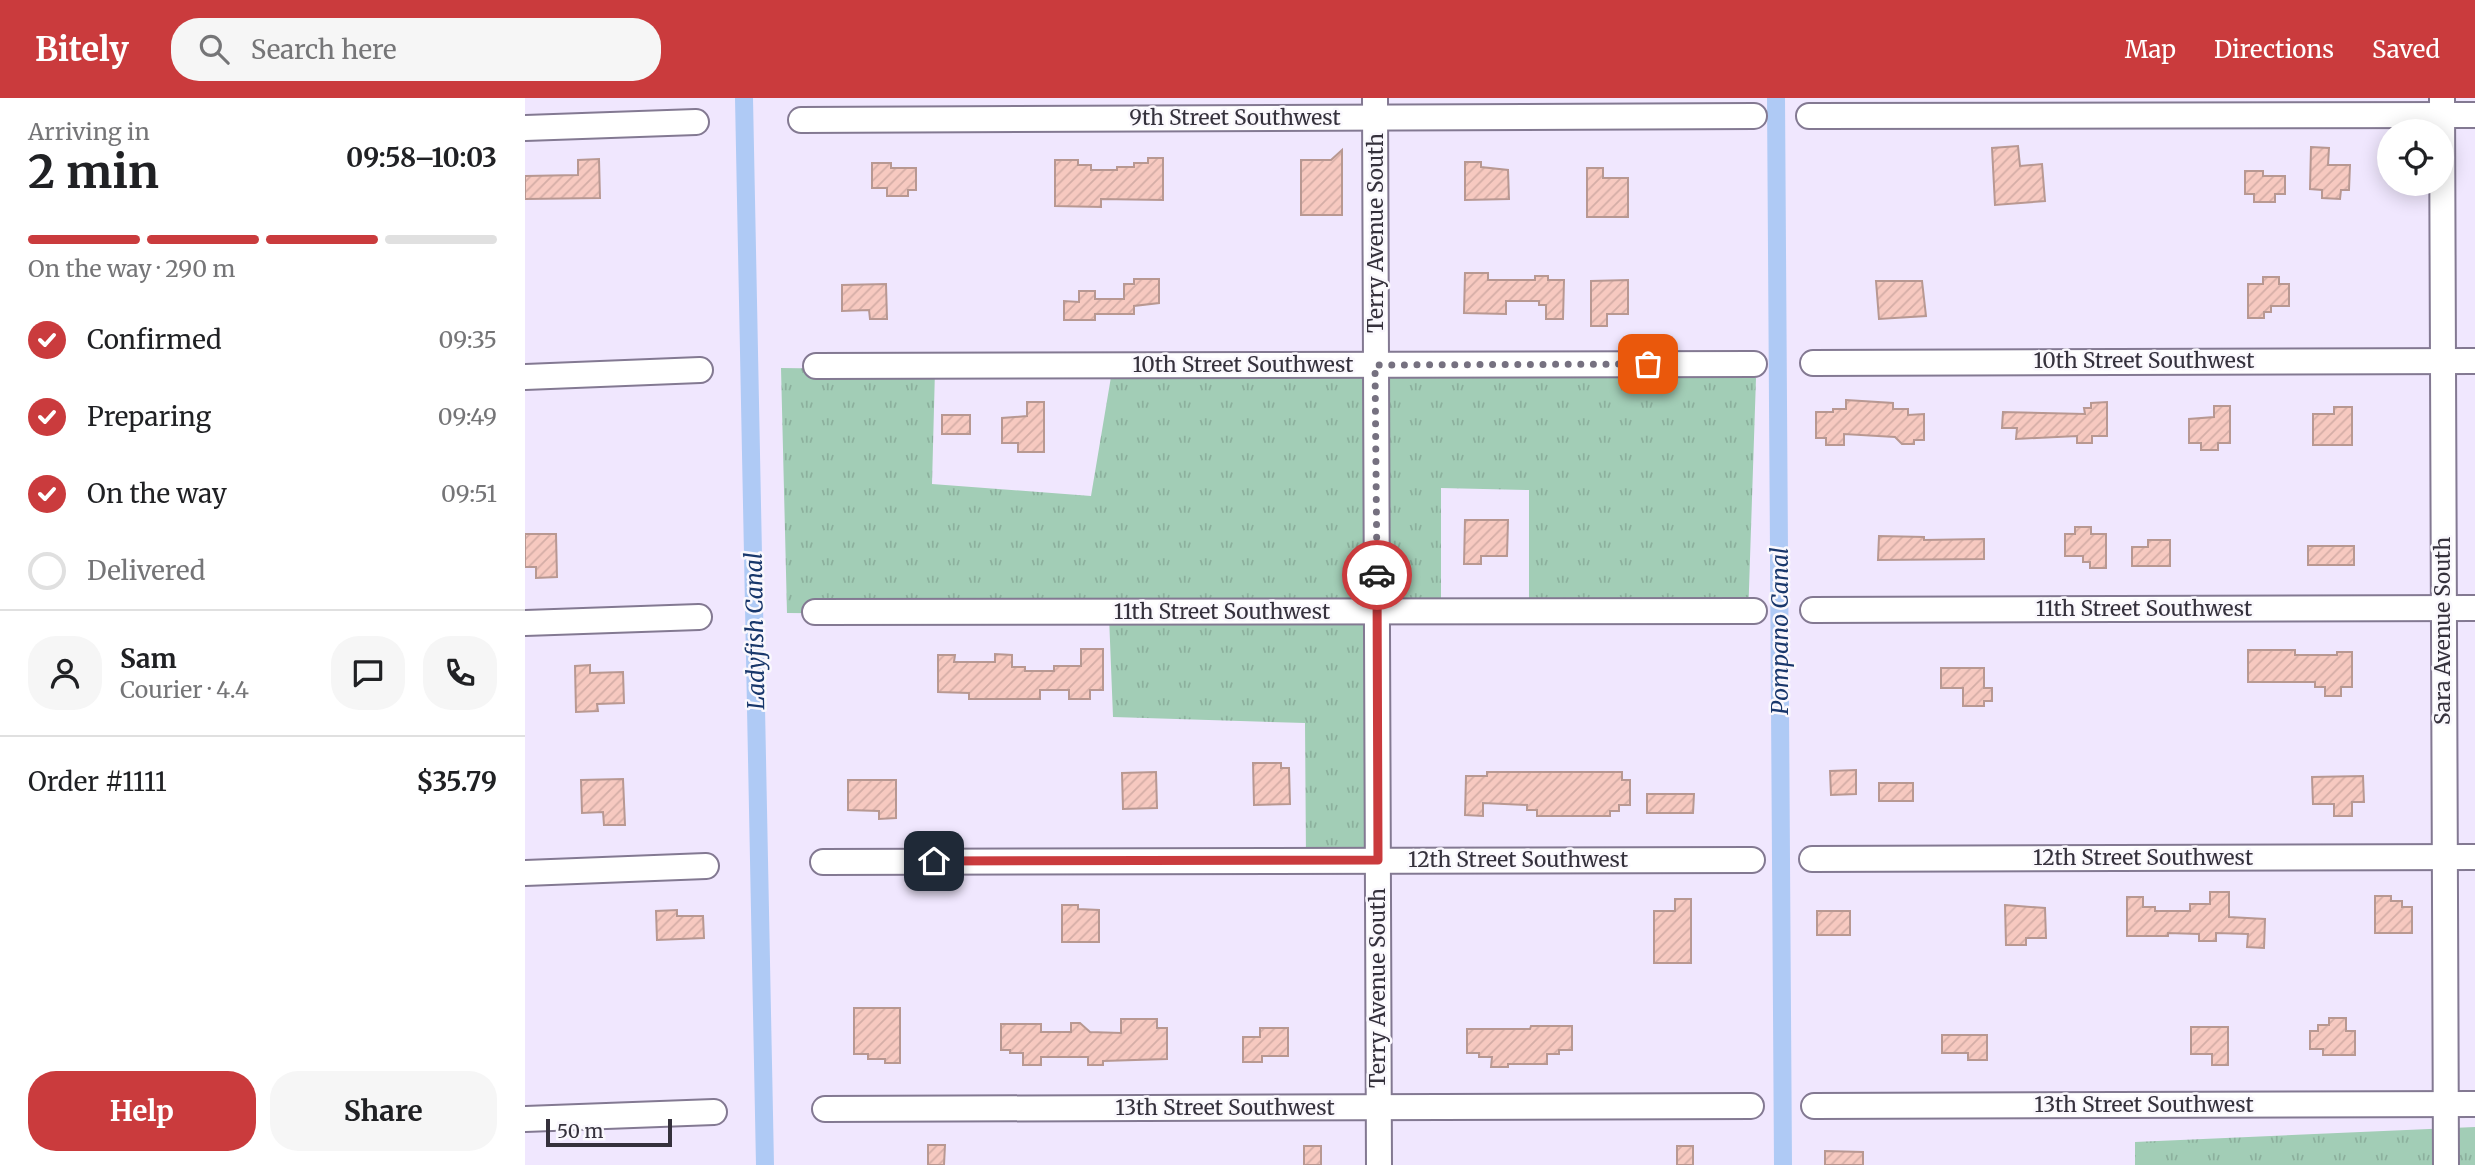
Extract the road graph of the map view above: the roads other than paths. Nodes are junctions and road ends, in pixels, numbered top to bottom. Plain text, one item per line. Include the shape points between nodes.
1 (2442, 106) edge
2 (1375, 107) edge
3 (2475, 114) edge
4 (1754, 116) dead end
5 (1809, 116) dead end
6 (801, 120) dead end
7 (696, 122) dead end
8 (525, 128) edge
9 (2443, 361) junction
10 (2475, 361) edge
11 (1813, 363) dead end
12 (1754, 364) dead end
13 (1375, 365) junction
14 (816, 366) dead end
15 (701, 370) dead end
16 (525, 377) edge
17 (2475, 608) edge
18 (2443, 609) junction
19 (1814, 610) dead end
20 (1754, 611) dead end
21 (815, 612) dead end
22 (1377, 612) junction
23 (699, 617) dead end
24 (525, 623) edge
25 (2444, 856) junction
26 (2475, 857) edge
27 (1812, 859) dead end
28 (1378, 860) junction
29 (1752, 860) dead end
30 (823, 862) dead end
31 (706, 866) dead end
32 (525, 873) edge
33 (2445, 1104) junction
34 (2475, 1104) edge
35 (1751, 1106) dead end
36 (1814, 1106) dead end
37 (1378, 1108) junction
38 (825, 1109) dead end
39 (714, 1112) dead end
40 (525, 1119) edge
41 (1379, 1165) edge
42 (2445, 1165) edge

1 - 3 street
1 - 5 street
1 - 9 street, Sara Avenue South
2 - 4 street, 9th Street Southwest
2 - 6 street, 9th Street Southwest
2 - 13 street, Terry Avenue South
7 - 8 street
9 - 10 street, 10th Street Southwest
9 - 11 street, 10th Street Southwest
9 - 18 street, Sara Avenue South
12 - 13 street, 10th Street Southwest
13 - 14 street, 10th Street Southwest
13 - 22 street, Terry Avenue South
15 - 16 street
17 - 18 street, 11th Street Southwest
18 - 19 street, 11th Street Southwest
18 - 25 street, Sara Avenue South
20 - 22 street, 11th Street Southwest
21 - 22 street, 11th Street Southwest
22 - 28 street, Terry Avenue South
23 - 24 street
25 - 26 street, 12th Street Southwest
25 - 27 street, 12th Street Southwest
25 - 33 street, Sara Avenue South
28 - 29 street, 12th Street Southwest
28 - 30 street, 12th Street Southwest
28 - 37 street, Terry Avenue South
31 - 32 street
33 - 34 street, 13th Street Southwest
33 - 36 street, 13th Street Southwest
33 - 42 street, Sara Avenue South
35 - 37 street, 13th Street Southwest
37 - 38 street, 13th Street Southwest
37 - 41 street, Terry Avenue South
39 - 40 street

